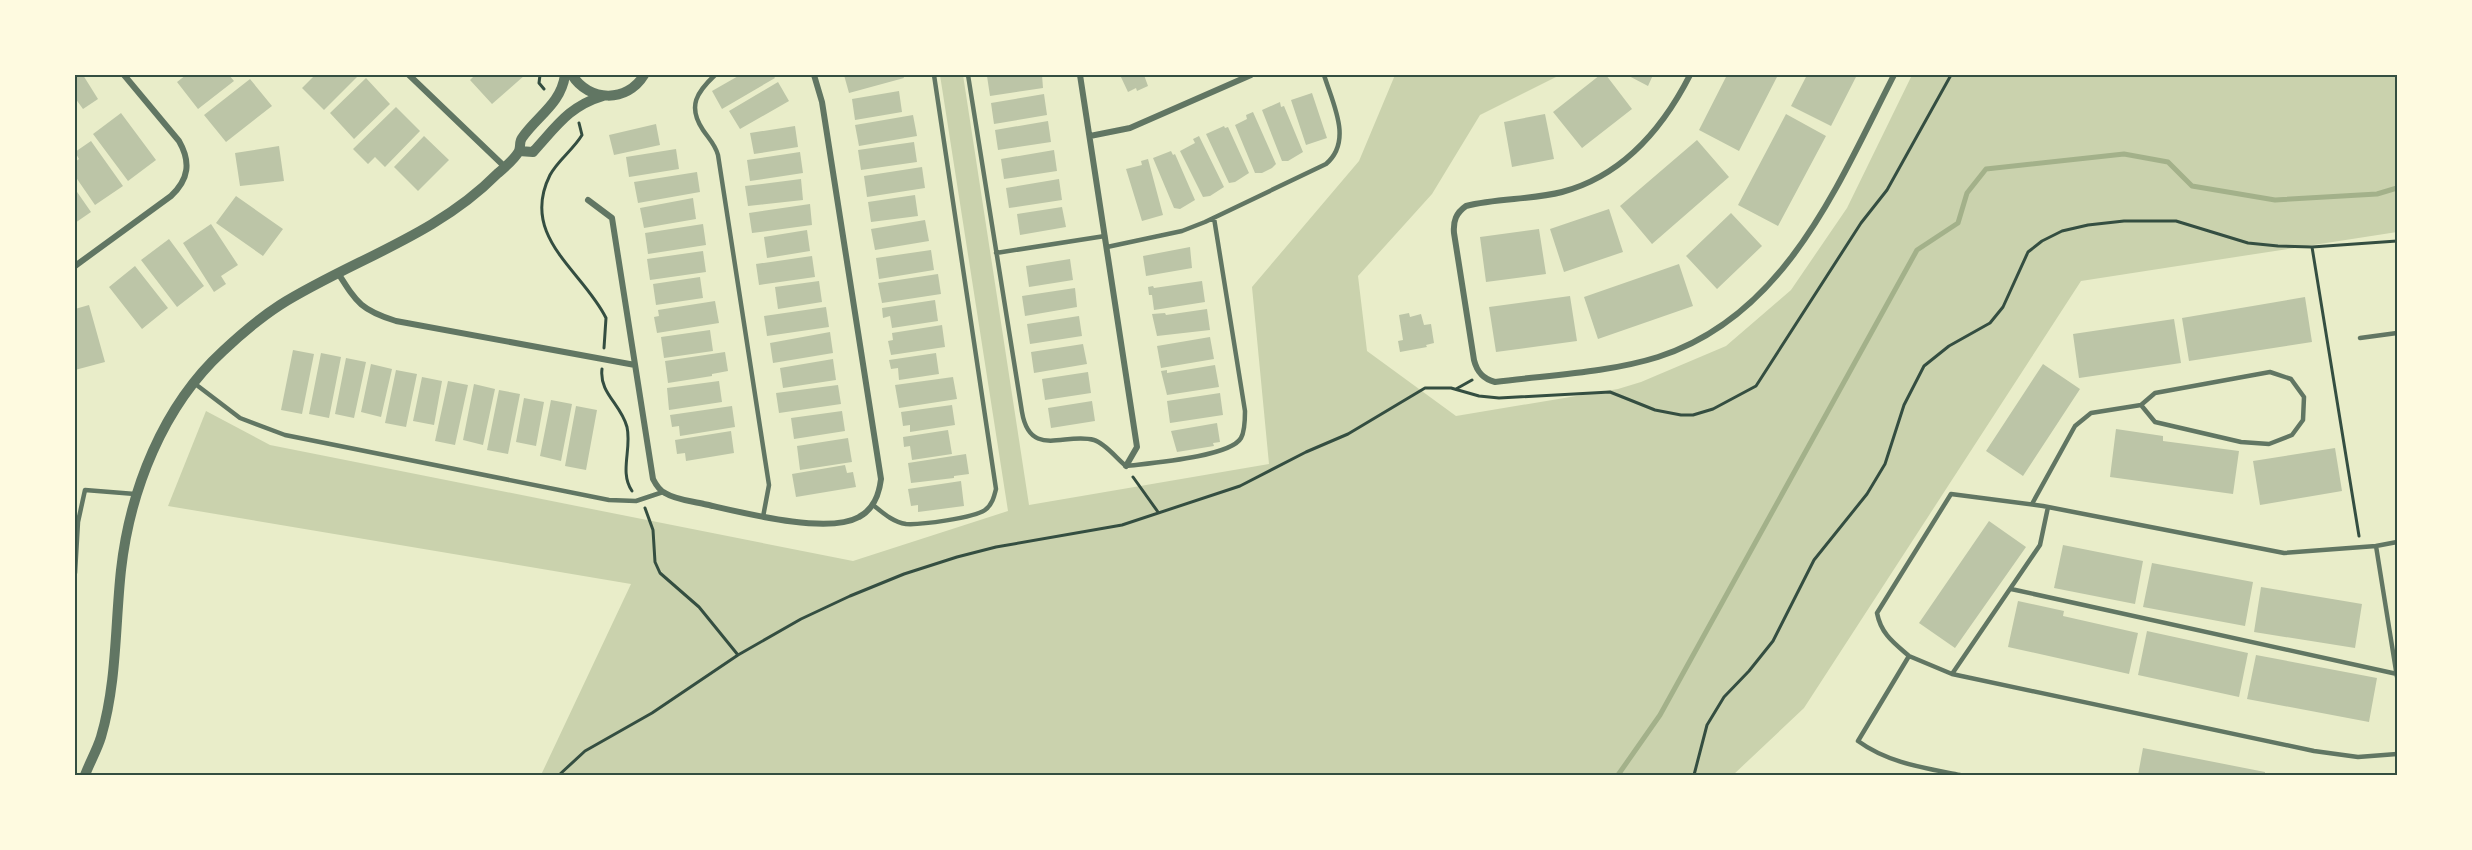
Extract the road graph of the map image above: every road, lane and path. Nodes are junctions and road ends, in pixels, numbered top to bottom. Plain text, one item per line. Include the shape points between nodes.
1 (124, 75) edge
2 (409, 75) edge
3 (565, 75) edge
4 (572, 75) edge
5 (644, 75) edge
6 (715, 75) edge
7 (814, 75) edge
8 (934, 75) edge
9 (968, 75) edge
10 (1080, 75) edge
11 (1251, 75) edge
12 (1324, 75) edge
13 (1690, 75) edge
14 (1894, 75) edge
15 (2093, 75) edge
16 (2105, 75) edge
17 (603, 96) junction
18 (1090, 136) junction
19 (519, 151) junction
20 (505, 166) junction
21 (588, 200) dead end
22 (1214, 218) junction
23 (1105, 236) junction
24 (2397, 241) edge
25 (1107, 247) junction
26 (2312, 247) junction
27 (996, 253) junction
28 (75, 266) edge
29 (338, 273) junction
30 (2397, 333) edge
31 (2360, 338) dead end
32 (635, 365) junction
33 (1482, 375) junction
34 (194, 383) junction
35 (1455, 389) dead end
36 (1407, 399) dead end
37 (2140, 405) junction
38 (1126, 466) junction
39 (660, 490) junction
40 (138, 495) junction
41 (2032, 504) junction
42 (873, 505) junction
43 (2048, 507) junction
44 (1158, 512) junction
45 (763, 517) junction
46 (2397, 542) edge
47 (2376, 546) junction
48 (2361, 547) junction
49 (75, 573) edge
50 (2011, 589) junction
51 (1909, 656) junction
52 (1952, 674) junction
53 (2397, 675) edge
54 (2397, 754) edge
55 (85, 775) edge
56 (560, 775) edge
57 (1694, 775) edge
58 (1960, 775) edge

1 - 28 street via 179,141 186,158 186,176 171,196
2 - 20 street
3 - 19 street via 556,100 521,140
4 - 17 street via 587,90
5 - 17 street via 624,93
6 - 45 lane via 699,91 696,113 718,155 769,485
7 - 42 street via 822,102 881,479
8 - 42 lane via 996,489 990,504 978,514 916,523 891,519
9 - 27 lane
10 - 18 street
11 - 18 street via 1130,128
12 - 22 lane via 1341,136 1334,157
13 - 33 street via 1663,122 1640,148 1598,178 1561,192 1466,206 1456,215 1454,233 1468,326 1474,360
14 - 33 street via 1807,238 1776,278 1740,312 1677,350 1635,363 1495,382
15 - 16 path
17 - 19 street via 585,101 570,112 533,152
18 - 23 street
19 - 20 street
20 - 29 street via 459,208
21 - 32 street via 612,218
22 - 25 lane via 1182,231
22 - 38 lane via 1245,411 1241,438 1231,448 1214,453
23 - 25 street
23 - 27 lane
24 - 26 path
25 - 38 street via 1137,447
26 - 48 path
26 - 57 path via 2248,243 2176,221 2124,221 2062,231 2028,252 2003,307 1990,323 1949,346 1924,366 1904,405 1885,464 1867,494 1814,560 1773,641 1724,697 1707,725
27 - 38 lane via 1023,422 1036,438 1046,441 1096,441
29 - 32 street via 359,305 396,321
29 - 34 street via 279,306 224,350
30 - 31 lane
32 - 39 street via 653,479
33 - 35 path
34 - 39 lane via 240,418 285,435 609,500 636,501
34 - 40 street via 162,434
36 - 44 path via 1354,430 1240,486
37 - 37 lane via 2155,393 2270,372 2292,379 2304,397 2303,420 2292,435 2269,444 2241,442 2155,422
37 - 41 lane via 2091,413 2075,426
38 - 44 path
39 - 45 street via 671,496
40 - 49 lane via 85,490 78,522
40 - 55 street via 122,568 111,686 100,738
41 - 43 lane
41 - 51 lane via 1951,494 1877,613 1885,635
42 - 45 street via 846,522
43 - 48 lane via 2284,553
43 - 50 lane via 2040,545
44 - 56 path via 1104,529 957,557 850,596 738,655 652,713 585,751
46 - 47 lane
47 - 48 lane
47 - 53 lane
50 - 52 lane
50 - 53 lane
51 - 52 lane
51 - 58 lane via 1858,741 1873,752 1911,766
52 - 54 lane via 2314,751 2358,757

